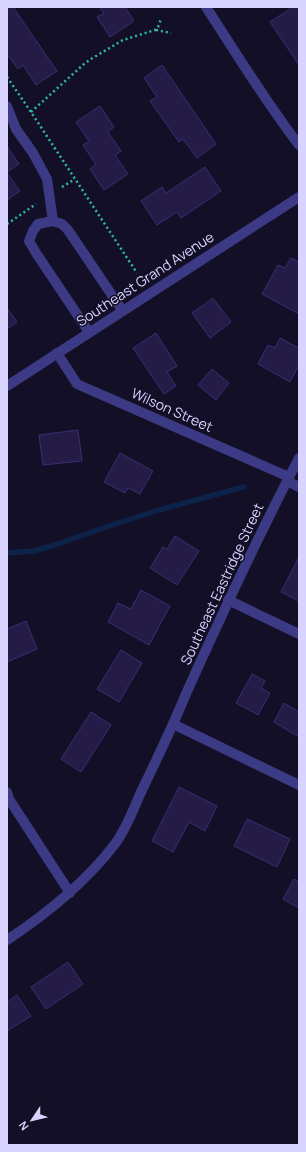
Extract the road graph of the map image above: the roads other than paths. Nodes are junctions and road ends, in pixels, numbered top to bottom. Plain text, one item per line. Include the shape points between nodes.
1 (206, 7) edge
2 (7, 106) edge
3 (299, 145) edge
4 (299, 197) edge
5 (53, 221) junction
6 (122, 310) junction
7 (89, 332) junction
8 (57, 353) junction
9 (7, 386) edge
10 (299, 458) edge
11 (288, 479) junction
12 (299, 488) edge
13 (228, 600) junction
14 (299, 634) edge
15 (173, 724) junction
16 (299, 785) edge
17 (7, 792) edge
18 (70, 893) junction
19 (7, 940) edge

1 - 3 street
2 - 5 street via 16,128 47,179
4 - 6 street, Southeast Grand Avenue
5 - 6 street via 62,224 68,230
5 - 7 street via 38,224 32,231 29,241
6 - 7 street, Southeast Grand Avenue
7 - 8 street, Southeast Grand Avenue
8 - 9 street, Southeast Grand Avenue
8 - 11 street, Wilson Street via 77,384
10 - 11 street, Southeast Eastridge Street
11 - 12 street, Wilson Street
11 - 13 street, Southeast Eastridge Street
13 - 14 street
13 - 15 street, Southeast Eastridge Street
15 - 16 street
15 - 18 street, Southeast Eastridge Street via 116,842 94,870
17 - 18 street via 9,799
18 - 19 street, Southeast Eastridge Street

